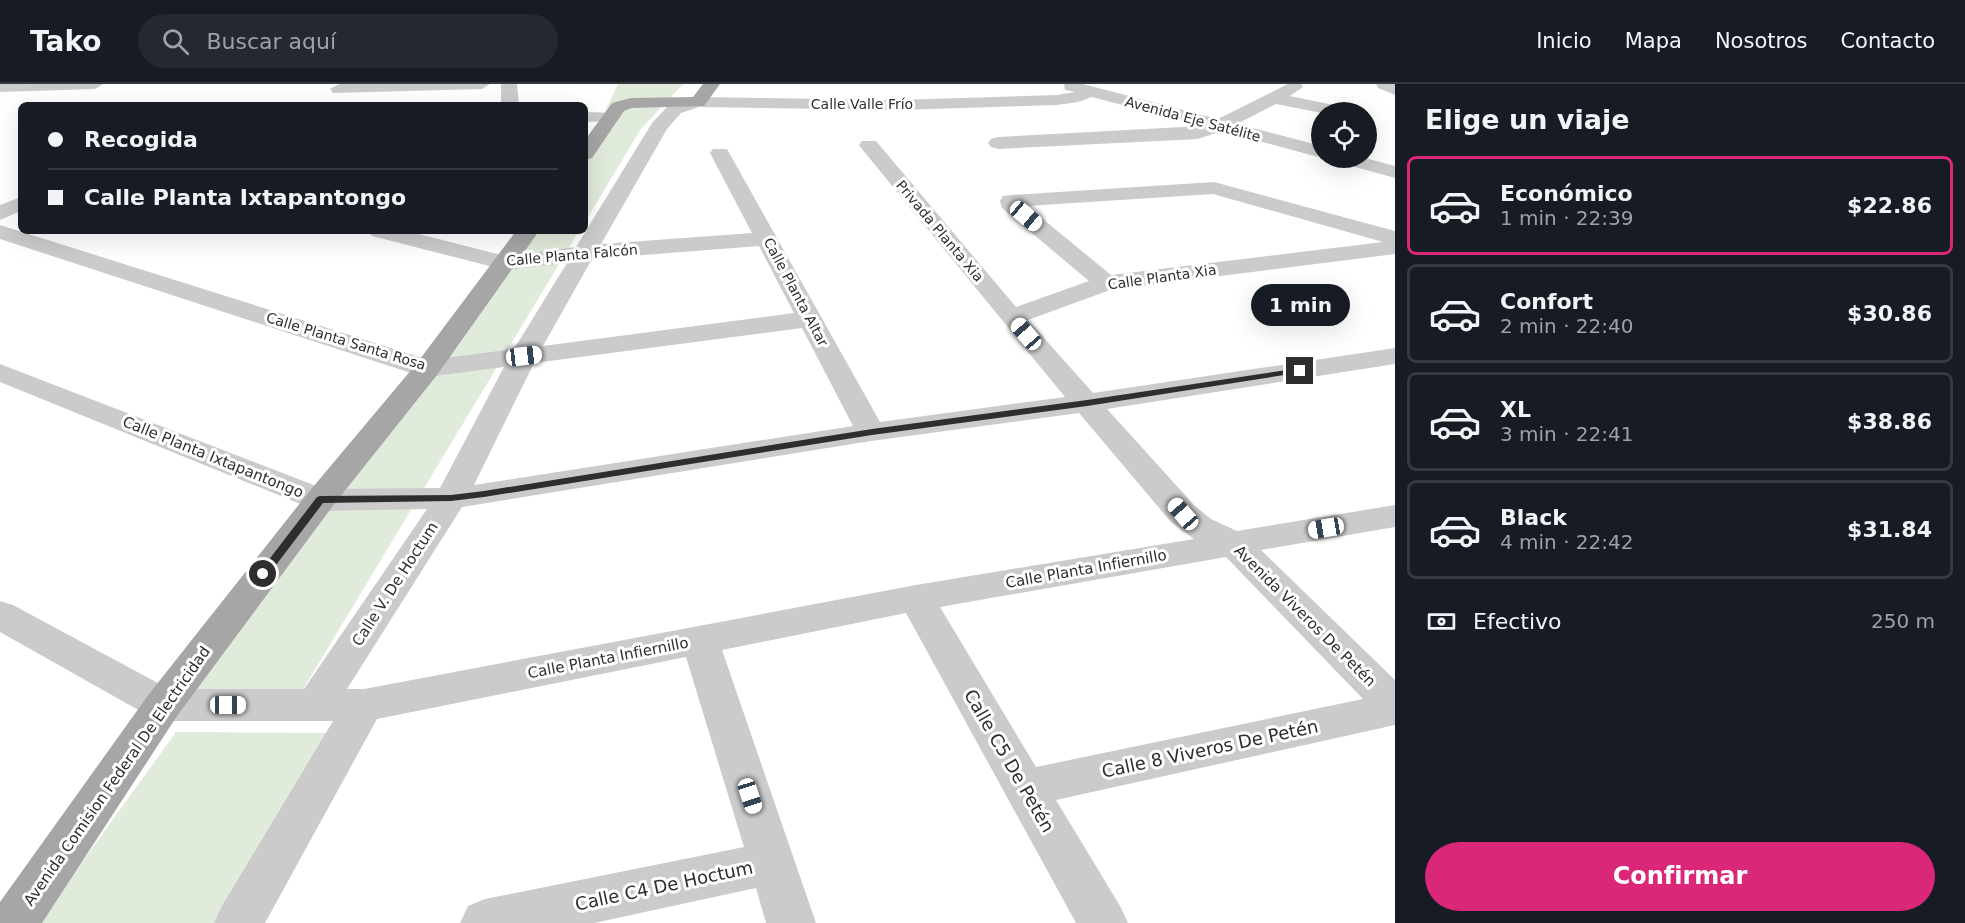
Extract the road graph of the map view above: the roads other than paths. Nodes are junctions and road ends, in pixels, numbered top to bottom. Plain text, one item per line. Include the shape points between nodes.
1 (110, 84) edge
2 (482, 84) edge
3 (509, 84) edge
4 (712, 84) edge
5 (1064, 84) edge
6 (1136, 84) edge
7 (1384, 84) edge
8 (1293, 85) edge
9 (340, 86) edge
10 (0, 87) edge
11 (1395, 90) edge
12 (96, 91) edge
13 (1100, 94) junction
14 (1272, 98) junction
15 (331, 102) edge
16 (510, 102) edge
17 (699, 102) junction
18 (588, 117) edge
19 (611, 117) junction
20 (1218, 126) junction
21 (998, 142) dead end
22 (869, 145) dead end
23 (1311, 149) edge
24 (588, 150) edge
25 (720, 153) dead end
26 (1395, 156) edge
27 (1377, 157) edge
28 (1377, 167) edge
29 (1395, 172) edge
30 (16, 195) edge
31 (0, 213) edge
32 (0, 232) edge
33 (392, 234) edge
34 (526, 234) edge
35 (1395, 238) edge
36 (767, 239) junction
37 (1395, 247) edge
38 (585, 254) junction
39 (505, 263) junction
40 (1106, 283) junction
41 (1011, 316) junction
42 (810, 319) junction
43 (524, 356) junction
44 (1395, 356) edge
45 (427, 369) junction
46 (0, 372) edge
47 (1087, 403) junction
48 (872, 432) junction
49 (451, 498) junction
50 (320, 500) junction
51 (1395, 516) edge
52 (1234, 544) junction
53 (916, 598) junction
54 (0, 615) edge
55 (700, 640) junction
56 (163, 705) junction
57 (364, 705) junction
58 (315, 706) junction
59 (1395, 708) edge
60 (1025, 788) junction
61 (772, 863) junction
62 (14, 923) edge
63 (239, 923) edge
64 (486, 923) edge
65 (791, 923) edge
66 (1103, 923) edge

1 - 12 street
2 - 9 street
3 - 16 street
4 - 17 main road
5 - 13 street, Avenida Eje Satélite
6 - 13 street, Calle Valle Frío
7 - 11 street
8 - 14 street
8 - 14 street via 1332,110
9 - 15 street
10 - 12 street
13 - 17 street, Calle Valle Frío via 1057,100 897,105
13 - 20 street, Avenida Eje Satélite
14 - 20 street
17 - 19 main road, Calle Valle Frío via 630,103 618,106
17 - 38 street, Calle V. De Hoctum via 675,109 666,118
18 - 19 street
19 - 24 main road
20 - 21 street via 1198,133
20 - 23 street, Avenida Eje Satélite
22 - 41 street, Privada Planta Xia
25 - 36 street, Calle Planta Altar
26 - 27 street
28 - 29 street
30 - 31 street
32 - 45 street, Calle Planta Santa Rosa
33 - 39 street, Calle Planta Falcón
34 - 39 main road, Avenida Comision Federal De Electricidad
35 - 40 street via 1214,188 1011,201
36 - 38 street, Calle Planta Falcón
36 - 42 street, Calle Planta Altar
37 - 40 street, Calle Planta Xia
38 - 39 street, Calle Planta Falcón
38 - 43 street, Calle V. De Hoctum
39 - 45 main road, Avenida Comision Federal De Electricidad
40 - 41 street, Calle Planta Xia
41 - 47 street
42 - 43 street, Calle Planta Santa Rosa
42 - 48 street, Calle Planta Altar
43 - 45 street, Calle Planta Santa Rosa
43 - 49 street, Calle V. De Hoctum
44 - 47 street, Calle Planta Ixtapantongo
45 - 50 main road, Avenida Comision Federal De Electricidad
46 - 50 street, Calle Planta Ixtapantongo
47 - 48 street, Calle Planta Ixtapantongo
47 - 52 street, Avenida Viveros De Petén via 1183,514 1199,527
48 - 49 street, Calle Planta Ixtapantongo
49 - 50 street, Calle Planta Ixtapantongo
49 - 58 street, Calle V. De Hoctum
50 - 56 main road, Avenida Comision Federal De Electricidad
51 - 52 street, Calle Planta Infiernillo
52 - 53 street, Calle Planta Infiernillo
52 - 59 street, Avenida Viveros De Petén
53 - 55 street, Calle Planta Infiernillo
53 - 60 street, Calle C5 De Petén
54 - 56 street, Calle Planta Infiernillo
55 - 57 street, Calle Planta Infiernillo
55 - 61 street
56 - 58 street, Calle Planta Infiernillo
56 - 62 main road, Avenida Comision Federal De Electricidad
57 - 58 street, Calle Planta Infiernillo
57 - 63 street
59 - 60 street, Calle 8 Viveros De Petén
60 - 66 street, Calle C5 De Petén
61 - 64 street, Calle C4 De Hoctum
61 - 65 street

